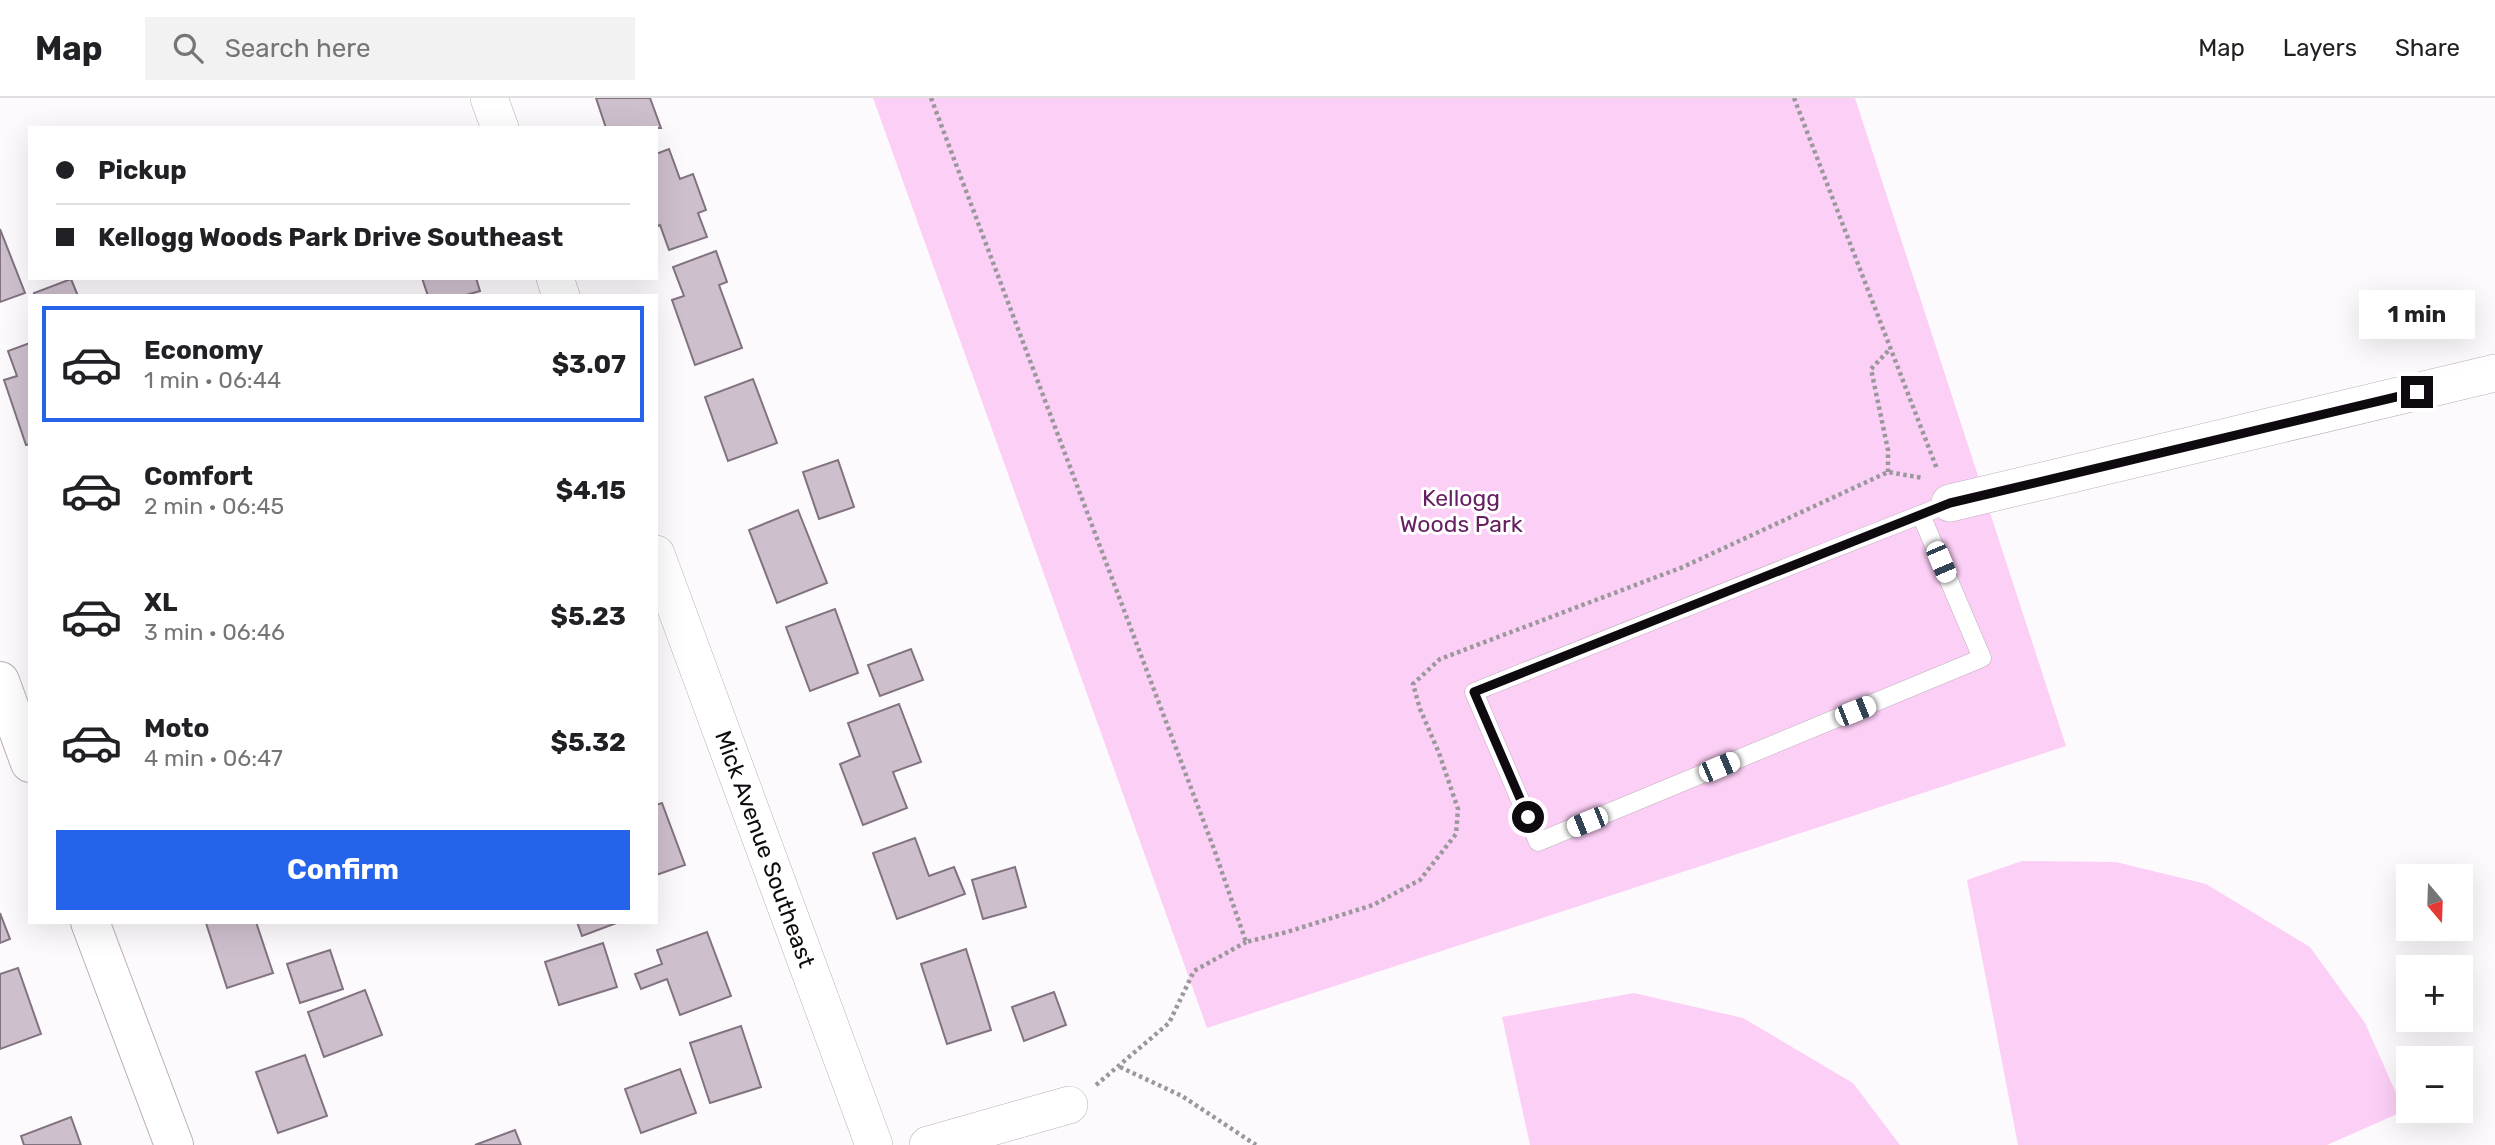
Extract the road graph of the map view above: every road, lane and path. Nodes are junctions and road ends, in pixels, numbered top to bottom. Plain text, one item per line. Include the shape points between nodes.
1 (489, 98) edge
2 (931, 98) edge
3 (1794, 98) edge
4 (499, 126) edge
5 (1890, 349) junction
6 (2495, 373) edge
7 (1888, 472) junction
8 (1938, 500) junction
9 (658, 559) edge
10 (0, 681) edge
11 (28, 758) edge
12 (91, 924) edge
13 (1246, 942) junction
14 (1120, 1067) junction
15 (1069, 1105) joint
16 (174, 1145) edge
17 (874, 1145) edge
18 (928, 1145) edge
19 (1256, 1145) edge

1 - 4 street
2 - 13 path
3 - 5 path
5 - 7 path via 1871,369 1888,450
5 - 8 path
6 - 8 street
7 - 8 path
7 - 13 path via 1683,567 1440,659 1413,684 1458,809 1456,834 1420,880 1373,905
8 - 8 lane via 1474,692 1538,842 1982,658
9 - 17 street, Mick Avenue Southeast
10 - 11 street
12 - 16 street
13 - 14 path via 1194,971 1169,1023
14 - 15 path
14 - 19 path via 1182,1096
15 - 18 street

